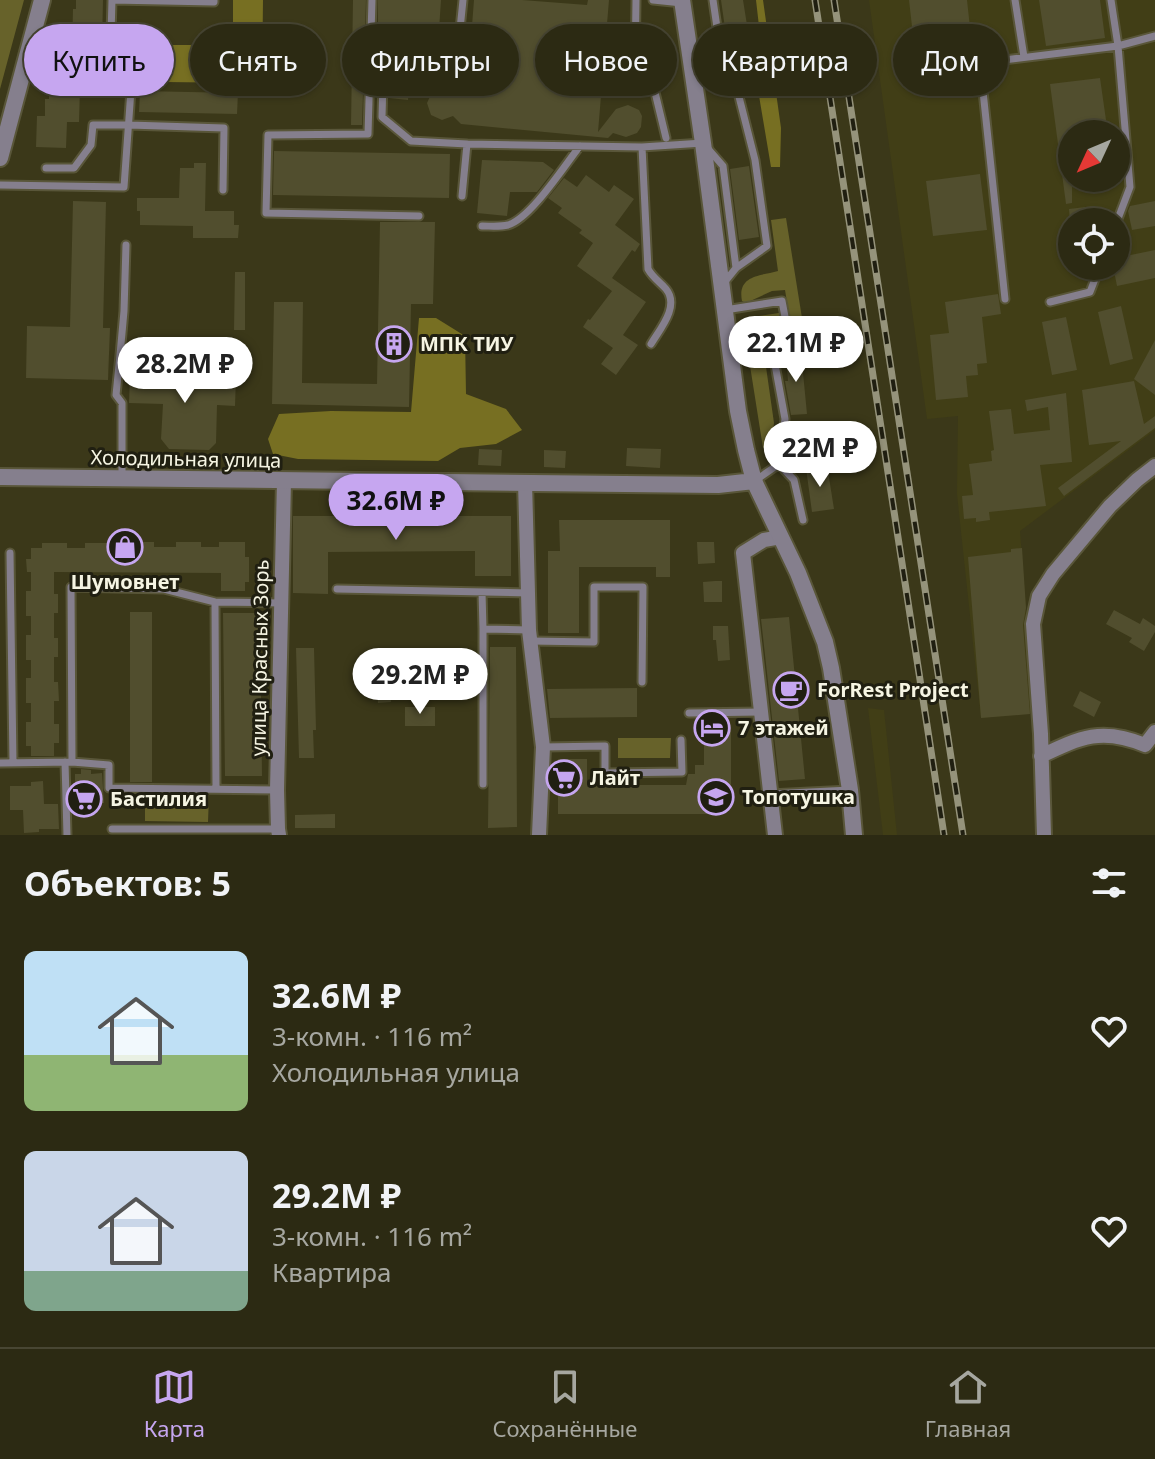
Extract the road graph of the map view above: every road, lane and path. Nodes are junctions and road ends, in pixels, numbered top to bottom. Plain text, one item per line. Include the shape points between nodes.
1 (42, 0) edge
2 (214, 0) edge
3 (372, 0) edge
4 (463, 0) edge
5 (636, 0) edge
6 (653, 0) edge
7 (713, 0) edge
8 (1015, 0) edge
9 (1111, 0) edge
10 (682, 1) edge
11 (461, 24) edge
12 (716, 24) edge
13 (1155, 36) edge
14 (1118, 46) junction
15 (1024, 57) junction
16 (692, 73) joint
17 (383, 96) edge
18 (739, 96) edge
19 (129, 125) junction
20 (666, 138) dead end
21 (703, 143) junction
22 (467, 144) junction
23 (580, 146) junction
24 (642, 147) junction
25 (0, 158) edge
26 (46, 168) dead end
27 (0, 185) edge
28 (223, 190) dead end
29 (462, 196) dead end
30 (1122, 208) edge
31 (419, 216) dead end
32 (482, 226) dead end
33 (126, 245) dead end
34 (736, 268) junction
35 (1095, 280) edge
36 (722, 286) junction
37 (1005, 299) dead end
38 (1050, 302) dead end
39 (725, 310) junction
40 (728, 337) junction
41 (651, 344) dead end
42 (232, 353) dead end
43 (120, 355) junction
44 (774, 359) junction
45 (779, 464) junction
46 (1155, 466) edge
47 (0, 477) edge
48 (122, 478) junction
49 (284, 481) junction
50 (754, 481) junction
51 (525, 482) junction
52 (803, 520) dead end
53 (781, 537) junction
54 (10, 553) dead end
55 (337, 589) dead end
56 (482, 592) junction
57 (528, 593) junction
58 (0, 600) edge
59 (11, 600) junction
60 (215, 602) junction
61 (282, 603) junction
62 (483, 629) junction
63 (530, 635) junction
64 (483, 678) junction
65 (399, 682) dead end
66 (642, 682) dead end
67 (761, 712) junction
68 (689, 713) dead end
69 (1155, 732) edge
70 (681, 740) dead end
71 (543, 747) junction
72 (1150, 748) edge
73 (1041, 756) junction
74 (68, 762) junction
75 (0, 763) edge
76 (13, 763) junction
77 (483, 784) dead end
78 (216, 789) junction
79 (277, 790) junction
80 (850, 790) junction
81 (770, 794) junction
82 (112, 829) dead end
83 (278, 832) edge
84 (67, 835) edge
85 (539, 835) edge
86 (775, 835) edge
87 (854, 835) edge
88 (1044, 835) edge

1 - 25 street
2 - 19 lane via 112,0 110,69 132,76
3 - 31 lane via 368,134 268,135 266,213
4 - 11 lane
5 - 20 lane via 635,73 653,84
6 - 10 lane
7 - 12 lane
8 - 15 lane
9 - 14 lane
10 - 16 street
13 - 14 lane
14 - 15 lane
14 - 30 lane via 1130,187
15 - 37 lane via 980,63
16 - 21 street
17 - 22 lane via 382,117 411,141
18 - 34 lane via 755,160 767,246
19 - 26 lane via 93,125 91,145 74,168
19 - 27 lane via 124,187
19 - 28 lane via 224,128
21 - 24 lane
21 - 34 lane via 723,166
21 - 36 street
22 - 23 lane
22 - 29 lane
23 - 24 lane
23 - 32 lane via 518,220
24 - 41 lane via 648,269 672,300
33 - 43 lane
34 - 36 lane
35 - 38 lane via 1090,292
36 - 39 street
39 - 40 street
39 - 44 lane via 782,301 789,338
40 - 44 lane
40 - 50 street
42 - 43 lane
43 - 48 lane via 116,395 122,403
44 - 45 lane via 785,419
45 - 50 lane
45 - 52 lane via 794,480
46 - 73 street via 1110,506 1039,596 1033,624
47 - 48 street, Холодильная улица
48 - 49 street, Холодильная улица
49 - 51 street, Холодильная улица
49 - 61 street, улица Красных Зорь
50 - 51 street, Холодильная улица
50 - 53 street
51 - 57 street
53 - 67 street via 743,553
53 - 80 street via 825,642
54 - 59 lane
55 - 56 lane
56 - 57 lane
56 - 62 lane
57 - 63 street
58 - 59 lane
59 - 76 lane
60 - 61 lane
60 - 74 lane via 164,589 71,587
60 - 78 lane
61 - 79 street, улица Красных Зорь
62 - 63 lane
62 - 64 lane
63 - 66 lane via 594,642 594,587 643,587
63 - 71 street
64 - 65 lane
64 - 77 lane
67 - 68 lane
67 - 81 street
69 - 72 street
70 - 71 lane via 682,772 605,773 605,746
71 - 85 street
72 - 73 street via 1124,736 1105,735
73 - 88 street
74 - 76 lane
74 - 78 lane via 109,765 109,788
74 - 84 lane
75 - 76 lane
78 - 79 lane
79 - 83 street, улица Красных Зорь
80 - 81 lane
80 - 87 street
81 - 86 street
82 - 83 lane

